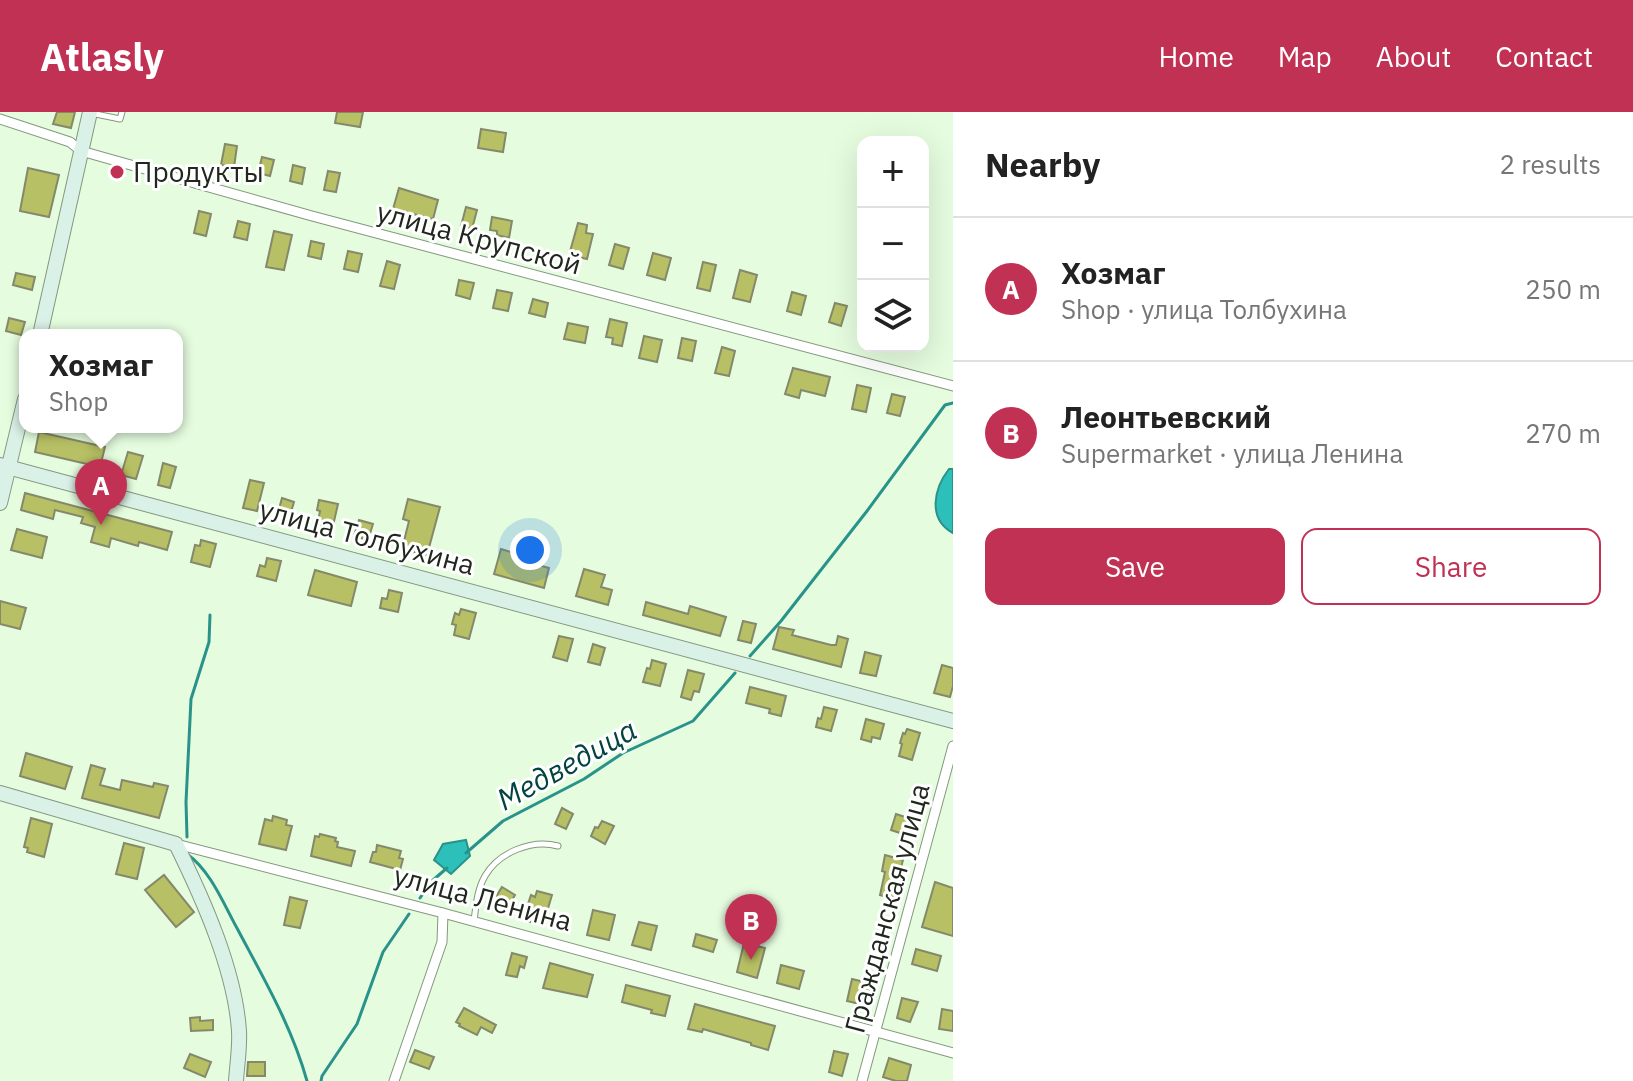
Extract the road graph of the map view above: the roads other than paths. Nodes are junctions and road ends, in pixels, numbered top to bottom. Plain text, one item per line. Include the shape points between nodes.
1 (90, 112) edge
2 (122, 112) edge
3 (0, 119) edge
4 (81, 151) junction
5 (41, 329) edge
6 (953, 386) edge
7 (19, 418) edge
8 (4, 466) edge
9 (0, 503) edge
10 (953, 721) edge
11 (953, 746) edge
12 (0, 793) edge
13 (176, 844) junction
14 (558, 846) dead end
15 (443, 913) junction
16 (474, 922) junction
17 (876, 1032) junction
18 (953, 1053) edge
19 (236, 1081) edge
20 (394, 1081) edge
21 (862, 1081) edge

1 - 2 lane via 120,119
1 - 4 main road
3 - 4 street, улица Крупской via 70,142
4 - 5 main road
4 - 6 street, улица Крупской
7 - 8 main road
8 - 9 main road
8 - 10 main road, улица Толбухина
11 - 17 street, Гражданская улица
12 - 13 main road, улица Ленина
13 - 15 street, улица Ленина
13 - 19 main road via 206,907 232,989 239,1028
14 - 16 lane via 532,844 499,860 485,875
15 - 16 street, улица Ленина
15 - 20 street via 442,942
16 - 17 street, улица Ленина
17 - 18 street, улица Ленина
17 - 21 street, Гражданская улица

